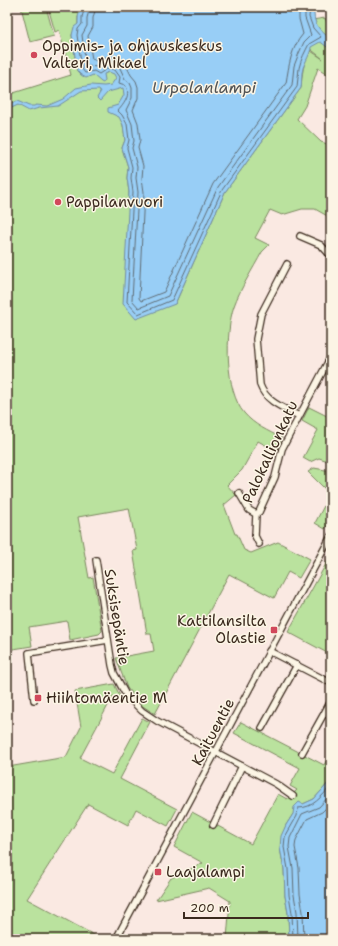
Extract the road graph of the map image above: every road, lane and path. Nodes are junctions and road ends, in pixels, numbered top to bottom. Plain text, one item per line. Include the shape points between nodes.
1 (300, 236) dead end
2 (331, 256) edge
3 (287, 264) dead end
4 (331, 359) edge
5 (298, 416) junction
6 (239, 493) dead end
7 (256, 514) junction
8 (331, 536) edge
9 (259, 544) dead end
10 (96, 560) dead end
11 (108, 640) junction
12 (270, 650) junction
13 (297, 665) junction
14 (331, 683) edge
15 (34, 700) dead end
16 (331, 701) edge
17 (262, 728) dead end
18 (215, 752) junction
19 (302, 753) dead end
20 (242, 766) junction
21 (293, 796) dead end
22 (213, 825) dead end
23 (116, 939) edge

1 - 2 street via 322,245
3 - 5 street via 262,314 256,339 262,391 268,399
4 - 5 street, Palokallionkatu
5 - 7 street, Palokallionkatu via 282,449 275,477
6 - 7 street, Palokallionkatu via 249,510
7 - 9 street via 255,536
8 - 12 street, Kaituentie
10 - 11 street, Suksisepäntie
11 - 15 street via 28,654
11 - 18 street, Suksisepäntie via 114,673 134,705 157,721
12 - 13 street
12 - 18 street, Kaituentie
13 - 14 street
13 - 17 street
16 - 19 street
18 - 20 street, Suksisepäntie
18 - 23 street, Kaituentie
20 - 21 street, Suksisepäntie
20 - 22 street

